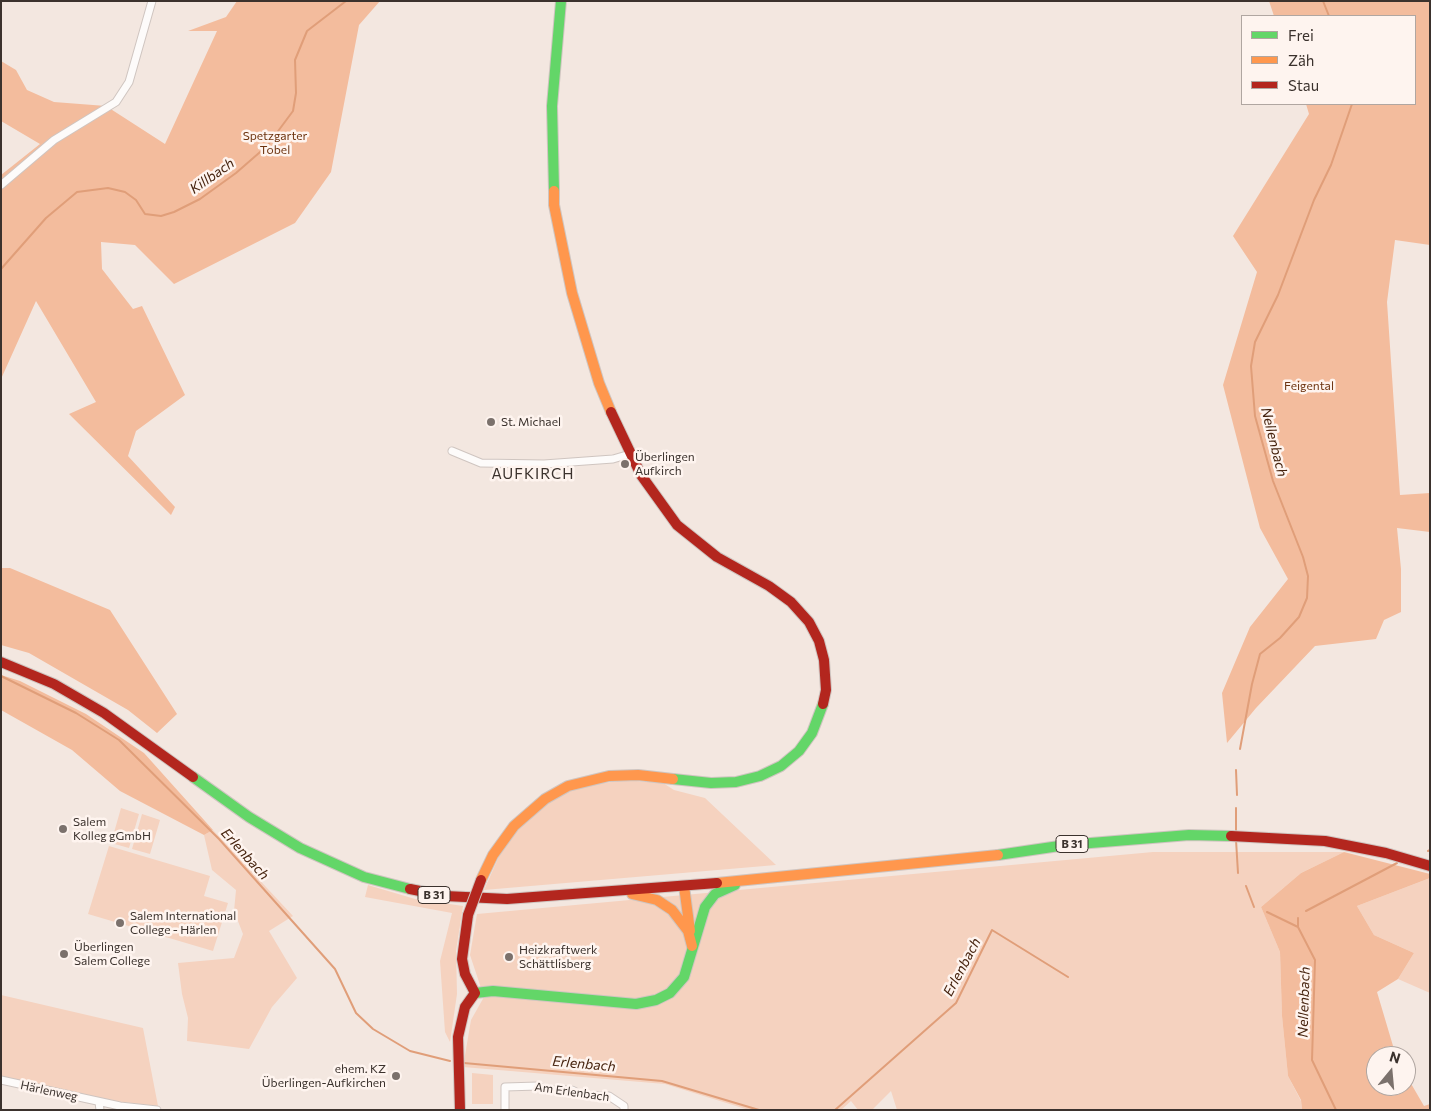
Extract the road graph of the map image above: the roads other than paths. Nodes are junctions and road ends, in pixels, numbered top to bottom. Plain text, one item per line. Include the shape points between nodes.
1 (152, 1) edge
2 (561, 1) edge
3 (1, 185) edge
4 (452, 451) dead end
5 (630, 454) junction
6 (1, 662) edge
7 (1430, 866) edge
8 (756, 880) junction
9 (687, 885) junction
10 (616, 891) junction
11 (693, 939) junction
12 (475, 993) junction
13 (1, 1080) edge
14 (100, 1106) edge
15 (157, 1110) edge
16 (460, 1110) edge
17 (506, 1110) edge
18 (624, 1110) edge

1 - 3 street via 129,82 116,102 54,140
2 - 5 main road via 552,106 554,205 580,324 599,383
4 - 5 street via 481,463 544,464 613,459
5 - 12 main road, bridge via 648,488 677,525 718,557 791,602 809,622 824,660 826,690 821,713 799,751 781,766 760,776 736,782 711,783 638,775 608,776 568,786 538,805 514,826 493,855 468,915 462,959 465,974
6 - 10 main road, B 31 via 33,674 81,699 249,817 300,848 344,869 404,888 465,898 507,899
7 - 8 main road, B 31 via 1366,848 1325,841 1189,835 1066,845 972,859
8 - 9 main road, B 31
8 - 11 main road via 715,894 705,907
9 - 10 main road, B 31
9 - 11 main road
10 - 11 main road via 665,904 679,917
11 - 12 main road via 687,971 675,988 663,997 643,1004 493,991
12 - 16 main road via 465,1007 458,1037
13 - 14 street, Härlenweg
14 - 15 street, Härlenweg
17 - 18 street, Am Erlenbach via 505,1087 538,1086 546,1090 609,1096 624,1106

